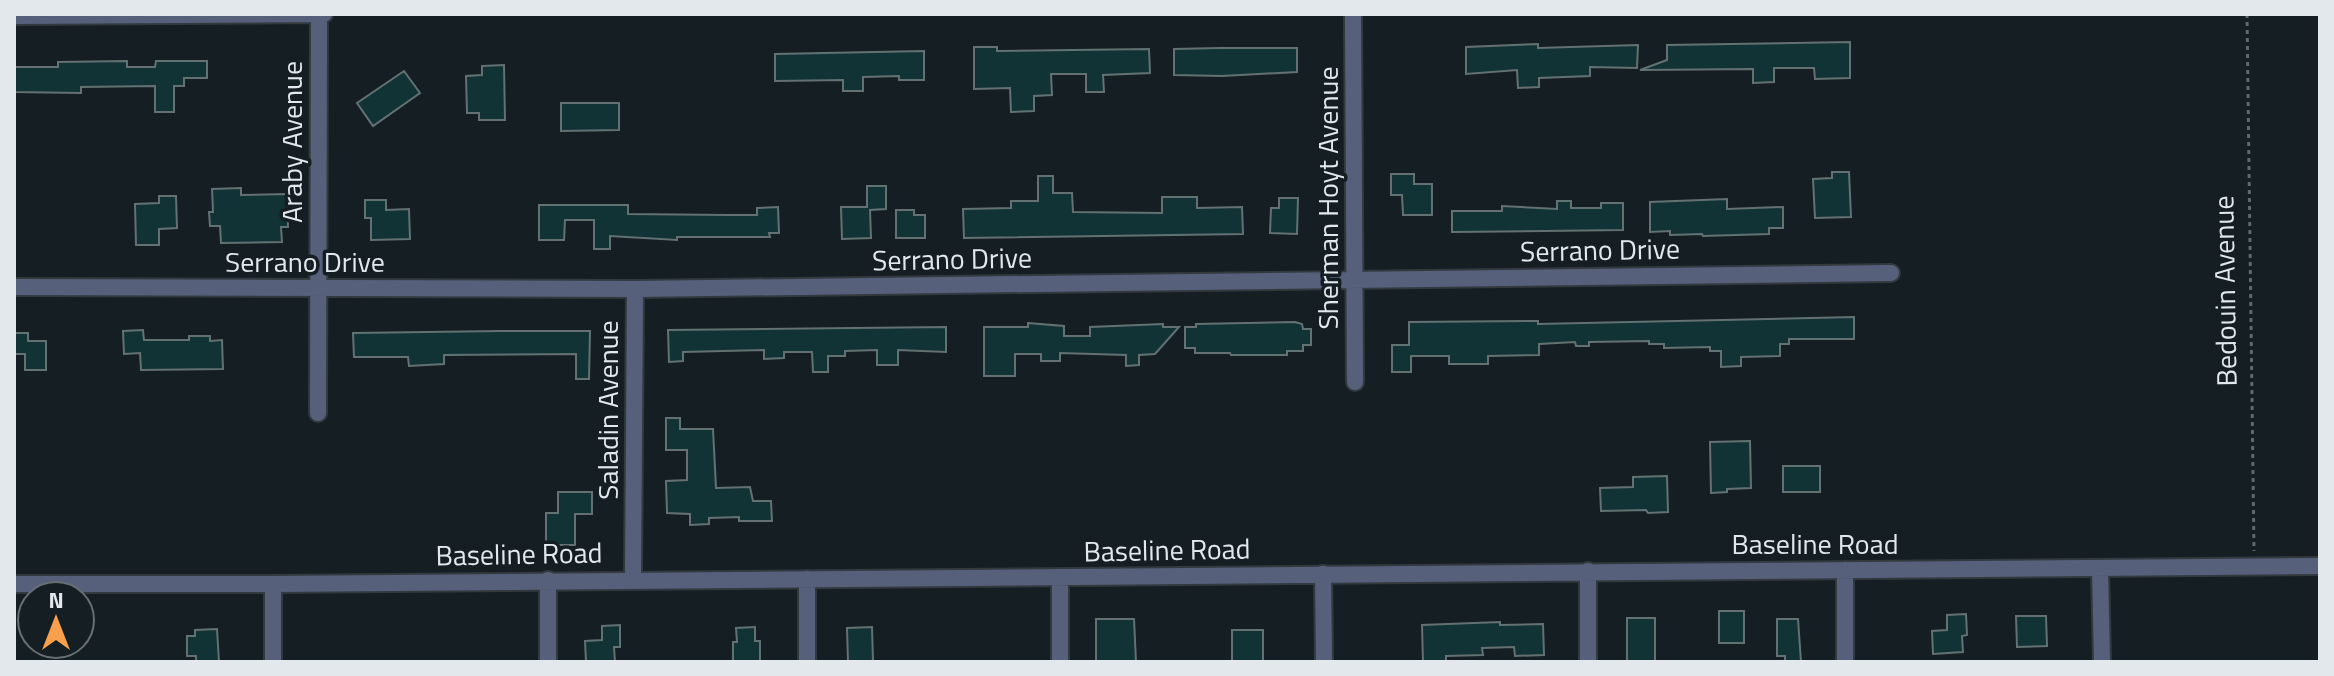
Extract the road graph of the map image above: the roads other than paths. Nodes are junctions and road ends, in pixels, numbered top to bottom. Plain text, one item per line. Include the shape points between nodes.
1 (322, 14) edge
2 (1353, 14) edge
3 (14, 16) edge
4 (1891, 273) dead end
5 (1354, 279) junction
6 (14, 287) edge
7 (317, 288) junction
8 (635, 289) junction
9 (1355, 382) dead end
10 (318, 413) dead end
11 (2320, 566) edge
12 (2100, 568) junction
13 (1845, 570) junction
14 (1588, 571) junction
15 (1323, 574) junction
16 (1060, 577) junction
17 (633, 579) junction
18 (807, 579) junction
19 (548, 580) junction
20 (14, 584) edge
21 (273, 584) junction
22 (273, 662) edge
23 (548, 662) edge
24 (807, 662) edge
25 (1060, 662) edge
26 (1324, 662) edge
27 (1588, 662) edge
28 (1845, 662) edge
29 (2102, 662) edge

1 - 3 street
1 - 7 street, Araby Avenue
2 - 5 street, Sherman Hoyt Avenue
4 - 5 street, Serrano Drive
5 - 8 street, Serrano Drive
5 - 9 street, Sherman Hoyt Avenue
6 - 7 street, Serrano Drive
7 - 8 street, Serrano Drive
7 - 10 street, Araby Avenue
8 - 17 street, Saladin Avenue
11 - 12 street, Baseline Road
12 - 13 street, Baseline Road
12 - 29 street
13 - 14 street, Baseline Road
13 - 28 street
14 - 15 street, Baseline Road
14 - 27 street
15 - 16 street, Baseline Road
15 - 26 street
16 - 18 street, Baseline Road
16 - 25 street
17 - 18 street, Baseline Road
17 - 19 street, Baseline Road
18 - 24 street
19 - 21 street, Baseline Road
19 - 23 street
20 - 21 street, Baseline Road
21 - 22 street

